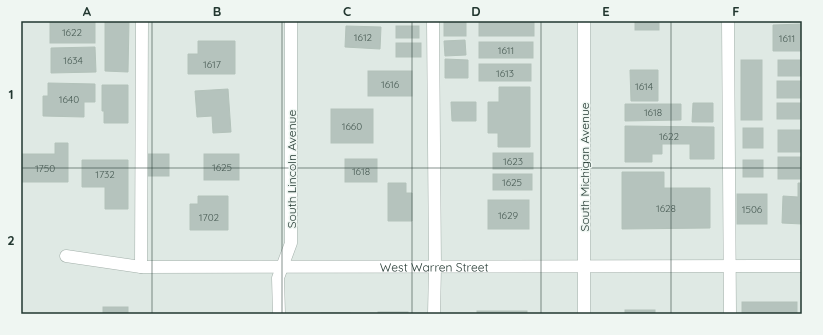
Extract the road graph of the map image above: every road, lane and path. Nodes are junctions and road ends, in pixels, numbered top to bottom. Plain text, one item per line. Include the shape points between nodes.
1 (142, 21) edge
2 (291, 21) edge
3 (433, 21) edge
4 (584, 21) edge
5 (728, 21) edge
6 (66, 256) dead end
7 (141, 266) junction
8 (283, 266) junction
9 (435, 266) junction
10 (584, 266) junction
11 (730, 266) junction
12 (802, 266) edge
13 (278, 314) edge
14 (434, 314) edge
15 (584, 314) edge
16 (730, 314) edge

1 - 7 street
2 - 8 street, South Lincoln Avenue via 291,243
3 - 9 street
4 - 10 street, South Michigan Avenue
5 - 11 street
6 - 7 street, West Warren Street
7 - 8 street, West Warren Street
8 - 9 street, West Warren Street
8 - 13 street, South Lincoln Avenue via 278,278
9 - 10 street, West Warren Street
9 - 14 street
10 - 11 street, West Warren Street
10 - 15 street, South Michigan Avenue
11 - 12 street, West Warren Street
11 - 16 street

